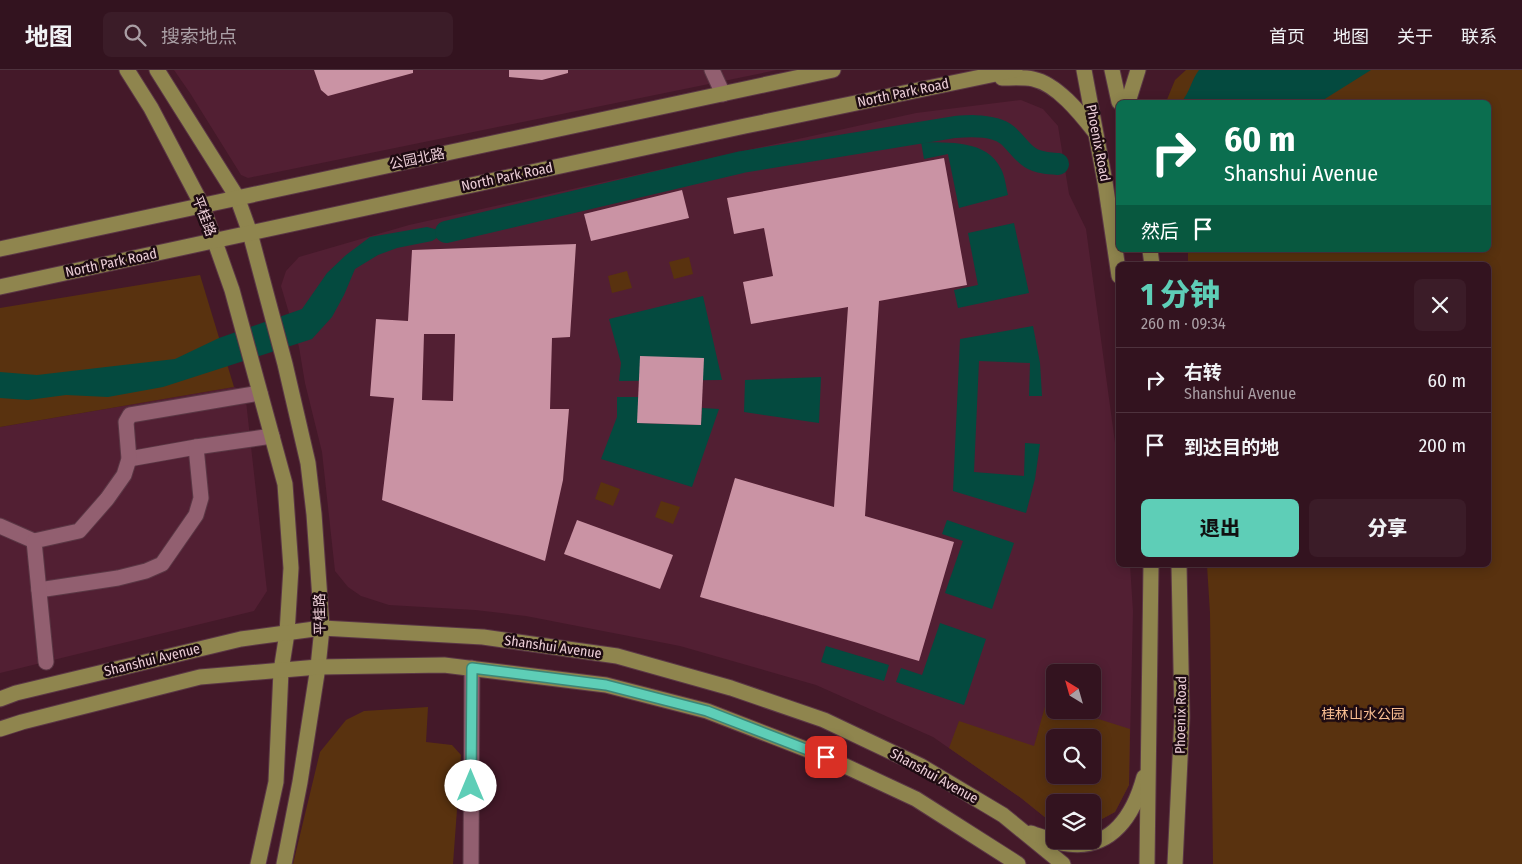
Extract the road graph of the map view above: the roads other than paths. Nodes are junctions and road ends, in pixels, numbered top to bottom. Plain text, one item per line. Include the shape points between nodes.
1 (127, 70) edge
2 (157, 70) edge
3 (712, 70) edge
4 (720, 70) edge
5 (833, 70) edge
6 (1015, 70) edge
7 (1084, 70) edge
8 (1112, 70) edge
9 (1138, 70) edge
10 (980, 77) junction
11 (727, 93) junction
12 (1119, 100) edge
13 (1129, 100) edge
14 (1096, 132) junction
15 (237, 197) junction
16 (202, 204) junction
17 (250, 232) junction
18 (214, 240) junction
19 (0, 249) edge
20 (1117, 262) edge
21 (0, 287) edge
22 (260, 392) junction
23 (272, 436) junction
24 (196, 447) junction
25 (128, 459) junction
26 (0, 526) edge
27 (34, 541) junction
28 (1152, 567) edge
29 (1179, 567) edge
30 (38, 590) junction
31 (322, 628) junction
32 (287, 633) junction
33 (46, 662) dead end
34 (318, 667) junction
35 (472, 668) junction
36 (281, 670) junction
37 (0, 699) edge
38 (0, 729) edge
39 (1149, 758) junction
40 (1021, 829) junction
41 (258, 864) edge
42 (284, 864) edge
43 (471, 864) edge
44 (1018, 864) edge
45 (1063, 864) edge
46 (1147, 864) edge
47 (1175, 864) edge

1 - 16 main road, 平桂路
2 - 15 main road
3 - 11 street
4 - 11 street
5 - 11 main road, 公园北路
6 - 10 main road, North Park Road
7 - 14 main road, Phoenix Road
8 - 12 main road, Phoenix Road
9 - 13 main road
10 - 14 main road via 1034,79 1058,91
10 - 17 main road, North Park Road
11 - 15 main road, 公园北路
14 - 20 main road, Phoenix Road
15 - 16 main road, 公园北路
15 - 17 main road
16 - 18 main road, 平桂路
16 - 19 main road, 公园北路
17 - 18 main road, North Park Road
17 - 31 main road, 平桂路 via 308,463
18 - 21 main road, North Park Road
18 - 22 main road, 平桂路 via 232,290
22 - 23 main road, 平桂路
22 - 25 street via 130,415 126,422
23 - 24 street
23 - 32 main road, 平桂路 via 285,484 292,568
24 - 25 street
24 - 30 street via 201,498 196,515 162,564 118,578
25 - 27 street via 124,475 79,531
26 - 27 street
27 - 30 street
28 - 39 main road
29 - 47 main road, Phoenix Road via 1182,717
30 - 33 street
31 - 32 main road, Shanshui Avenue
31 - 34 main road, 平桂路
31 - 40 main road, Shanshui Avenue via 483,637 617,656 731,688 824,720 921,766
32 - 36 main road, 平桂路
32 - 37 main road, Shanshui Avenue via 241,639
34 - 35 main road, Shanshui Avenue via 444,665
34 - 36 main road, Shanshui Avenue
34 - 42 main road, 平桂路
35 - 43 street
35 - 44 main road, Shanshui Avenue via 606,685 707,711 826,757 916,800
36 - 38 main road, Shanshui Avenue via 200,677
36 - 41 main road, 平桂路 via 276,782
39 - 40 main road via 1135,805 1119,828 1098,842 1069,844
39 - 46 main road
40 - 45 main road, Shanshui Avenue

